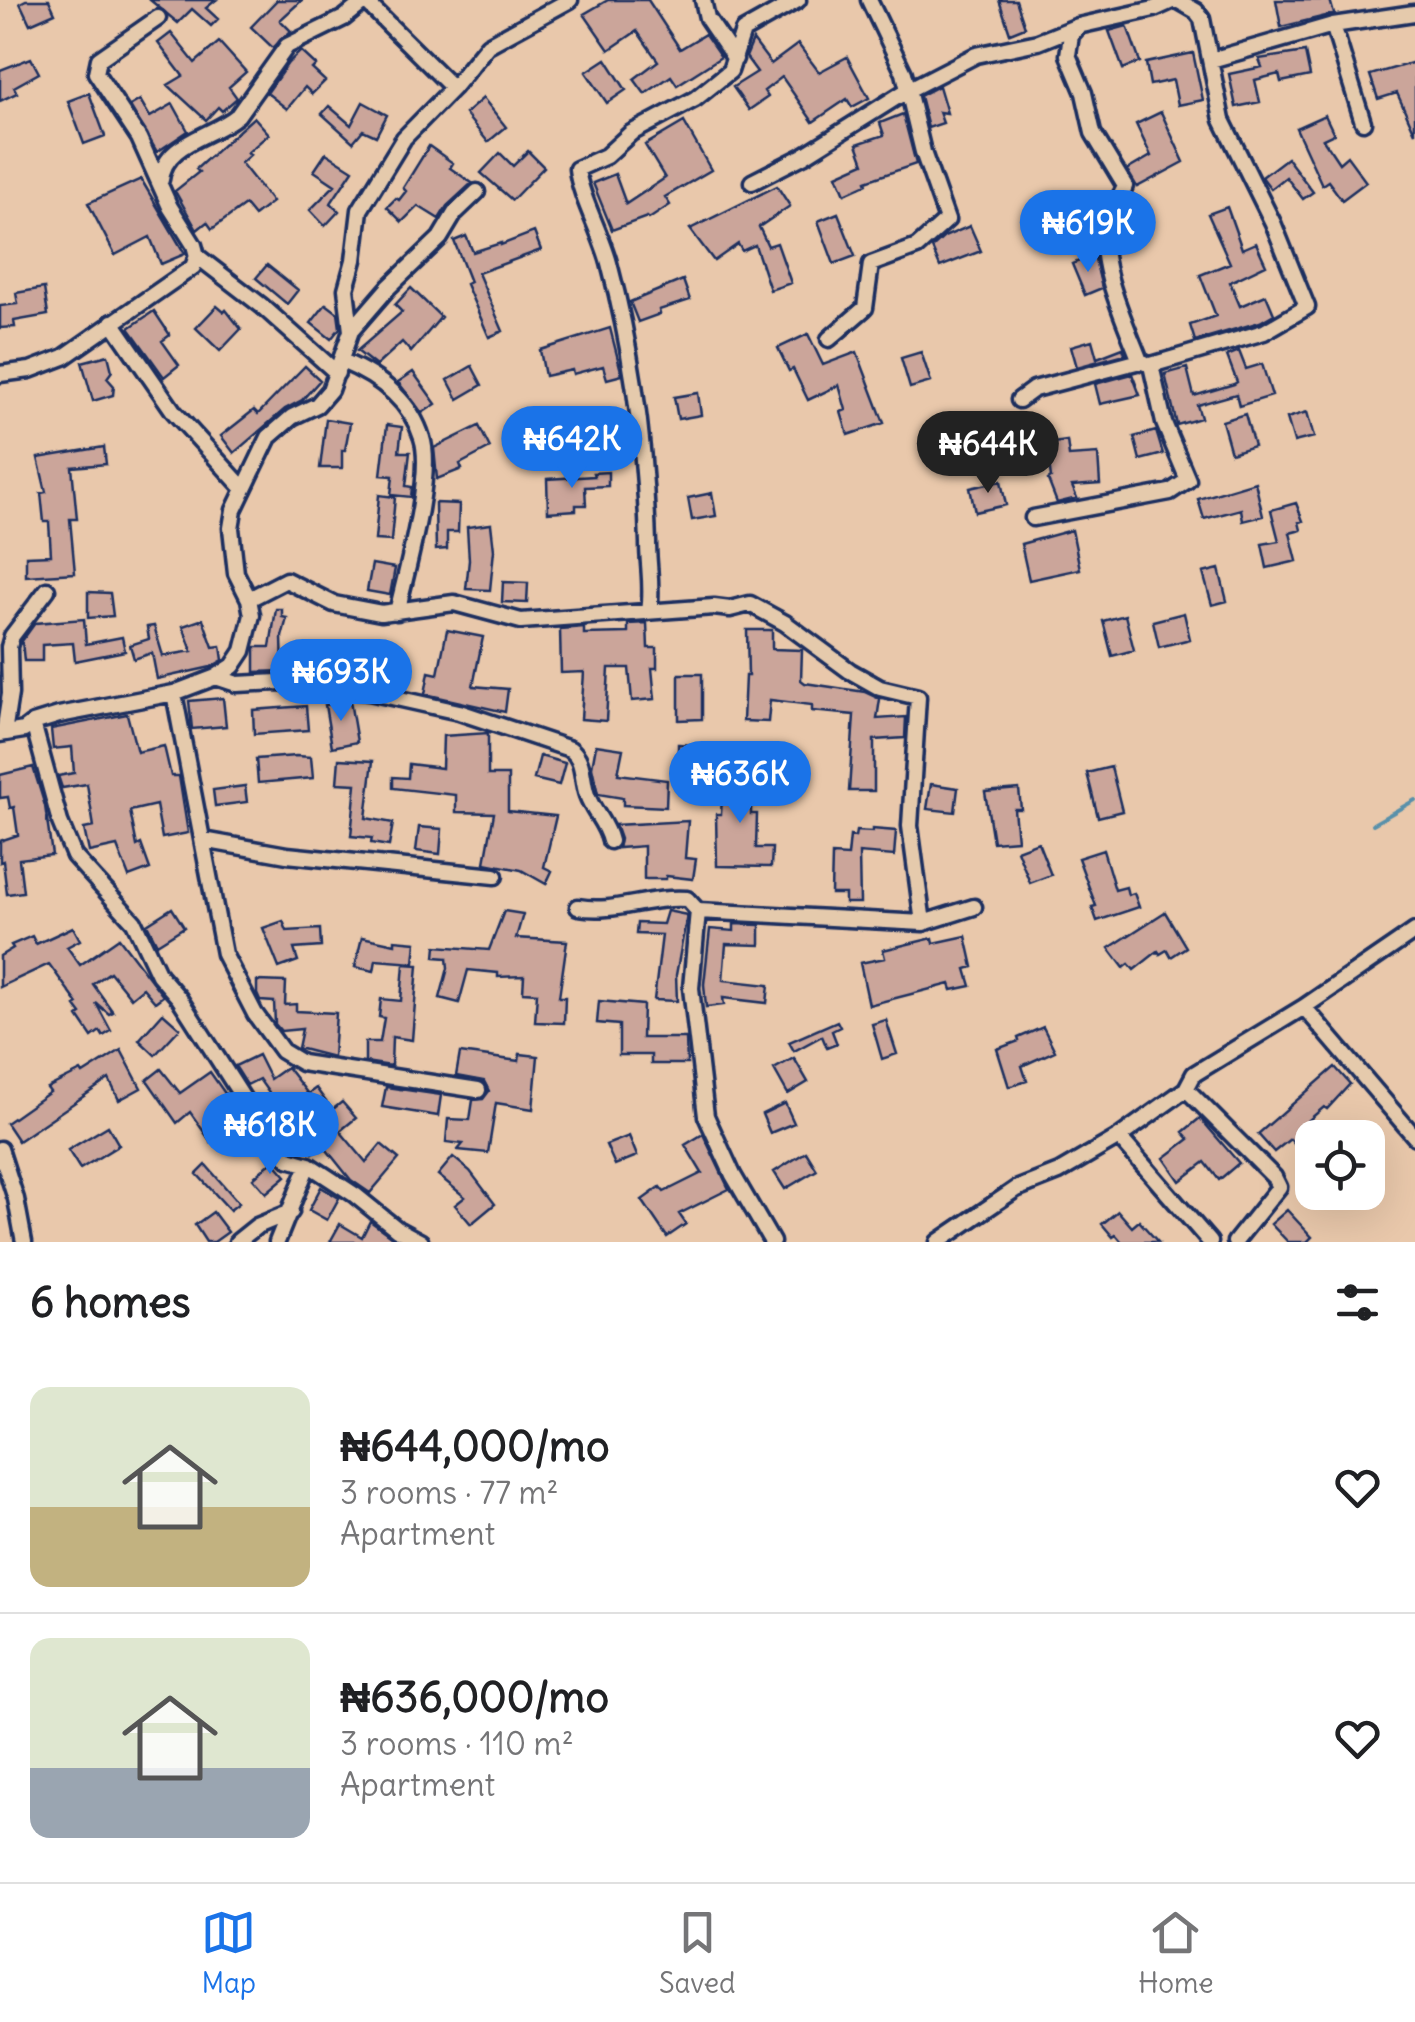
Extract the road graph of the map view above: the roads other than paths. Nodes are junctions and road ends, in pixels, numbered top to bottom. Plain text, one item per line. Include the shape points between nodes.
1 (365, 0) edge
2 (570, 0) edge
3 (703, 0) edge
4 (798, 0) edge
5 (869, 0) edge
6 (1176, 0) edge
7 (1414, 13) edge
8 (158, 18) dead end
9 (1334, 24) junction
10 (1078, 26) junction
11 (735, 59) junction
12 (1211, 60) junction
13 (452, 88) junction
14 (908, 90) junction
15 (1363, 122) dead end
16 (161, 180) junction
17 (752, 182) dead end
18 (477, 192) dead end
19 (197, 256) junction
20 (112, 322) junction
21 (351, 331) junction
22 (829, 339) dead end
23 (1145, 363) junction
24 (340, 367) junction
25 (0, 374) edge
26 (1019, 400) dead end
27 (243, 488) junction
28 (1033, 518) dead end
29 (46, 590) dead end
30 (249, 599) junction
31 (649, 611) junction
32 (397, 612) junction
33 (216, 677) junction
34 (174, 692) junction
35 (33, 723) junction
36 (2, 733) edge
37 (202, 840) junction
38 (610, 840) dead end
39 (495, 876) dead end
40 (578, 907) dead end
41 (974, 907) dead end
42 (698, 911) junction
43 (923, 923) junction
44 (1415, 931) edge
45 (1304, 1007) junction
46 (1186, 1088) junction
47 (478, 1090) dead end
48 (1120, 1137) junction
49 (1415, 1137) edge
50 (0, 1149) edge
51 (308, 1165) junction
52 (291, 1212) junction
53 (24, 1242) edge
54 (237, 1242) edge
55 (277, 1242) edge
56 (421, 1242) edge
57 (772, 1242) edge
58 (938, 1242) edge
59 (1210, 1242) edge
60 (1235, 1242) edge

1 - 13 street
1 - 16 street via 287,46 238,114 168,157
2 - 13 street via 488,45
3 - 11 street via 707,18
4 - 11 street via 743,32
5 - 14 street
6 - 10 street
6 - 12 street via 1202,19
7 - 9 street
8 - 16 street via 99,59 96,73
9 - 12 street
9 - 15 street
10 - 14 street via 976,55
10 - 23 street via 1068,54 1093,133 1125,186 1106,220 1106,270
11 - 31 street via 696,100 577,169 610,266 641,415
12 - 23 street via 1222,120 1307,306 1264,332
13 - 21 street via 404,138 360,210 346,289
14 - 17 street
14 - 22 street via 947,220 917,247 871,264 865,308
16 - 19 street
18 - 21 street
19 - 20 street via 182,275
19 - 24 street
20 - 25 street via 49,364
20 - 27 street via 174,412
21 - 24 street
23 - 26 street via 1034,389
23 - 28 street via 1188,480 1170,492
24 - 27 street via 322,401 269,437
24 - 32 street via 374,374 404,402 424,440 422,490
27 - 30 street via 231,528 236,573
29 - 36 street via 12,636
30 - 32 street via 286,580 334,604
30 - 33 street via 243,651
31 - 32 street via 522,620 440,602
31 - 43 street via 750,604 880,688 918,697 910,826
33 - 34 street
33 - 38 street via 369,692 570,748
34 - 35 street
34 - 37 street
35 - 36 street
35 - 51 street via 74,856 134,922 153,965 257,1120 288,1160
37 - 39 street
37 - 47 street via 228,963 282,1051 302,1062
40 - 42 street via 623,907 660,897 687,899
41 - 43 street
42 - 43 street
42 - 57 street via 692,988 706,1116
44 - 45 street
45 - 46 street via 1194,1074
45 - 49 street
46 - 48 street
46 - 60 street via 1279,1187
48 - 58 street via 1016,1190
48 - 59 street
50 - 53 street
51 - 52 street
51 - 56 street
52 - 54 street
52 - 55 street

